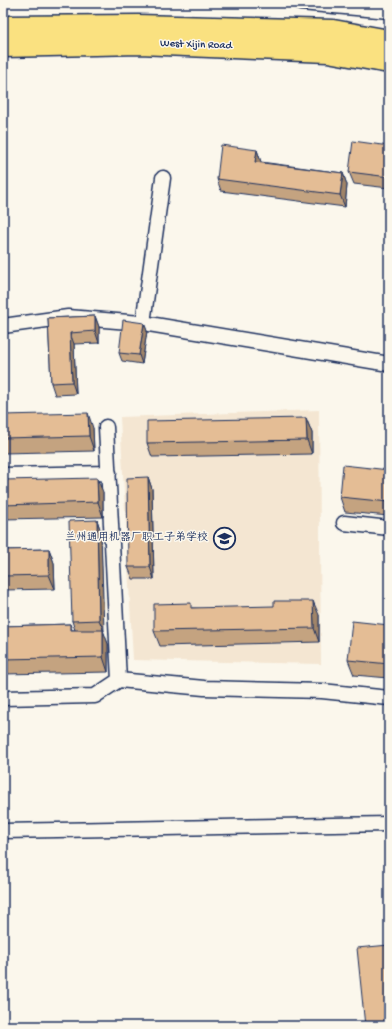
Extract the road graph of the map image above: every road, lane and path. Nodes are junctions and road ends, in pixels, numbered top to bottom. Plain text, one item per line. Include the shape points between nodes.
1 (301, 3) edge
2 (389, 12) edge
3 (3, 27) edge
4 (389, 41) edge
5 (3, 46) edge
6 (389, 62) edge
7 (163, 178) dead end
8 (143, 324) junction
9 (3, 326) edge
10 (389, 364) edge
11 (106, 427) dead end
12 (109, 473) junction
13 (3, 475) edge
14 (344, 523) dead end
15 (389, 528) edge
16 (119, 680) junction
17 (3, 698) edge
18 (389, 698) edge
19 (389, 824) edge
20 (3, 832) edge

1 - 2 street
3 - 4 main road, West Xijin Road via 138,26 325,31
5 - 6 main road, West Xijin Road via 140,43 328,51
7 - 8 street
8 - 9 street via 68,317
8 - 10 street
11 - 12 street
12 - 13 street
12 - 16 street
14 - 15 street
16 - 17 street via 95,696
16 - 18 street via 204,688 322,690
19 - 20 street

